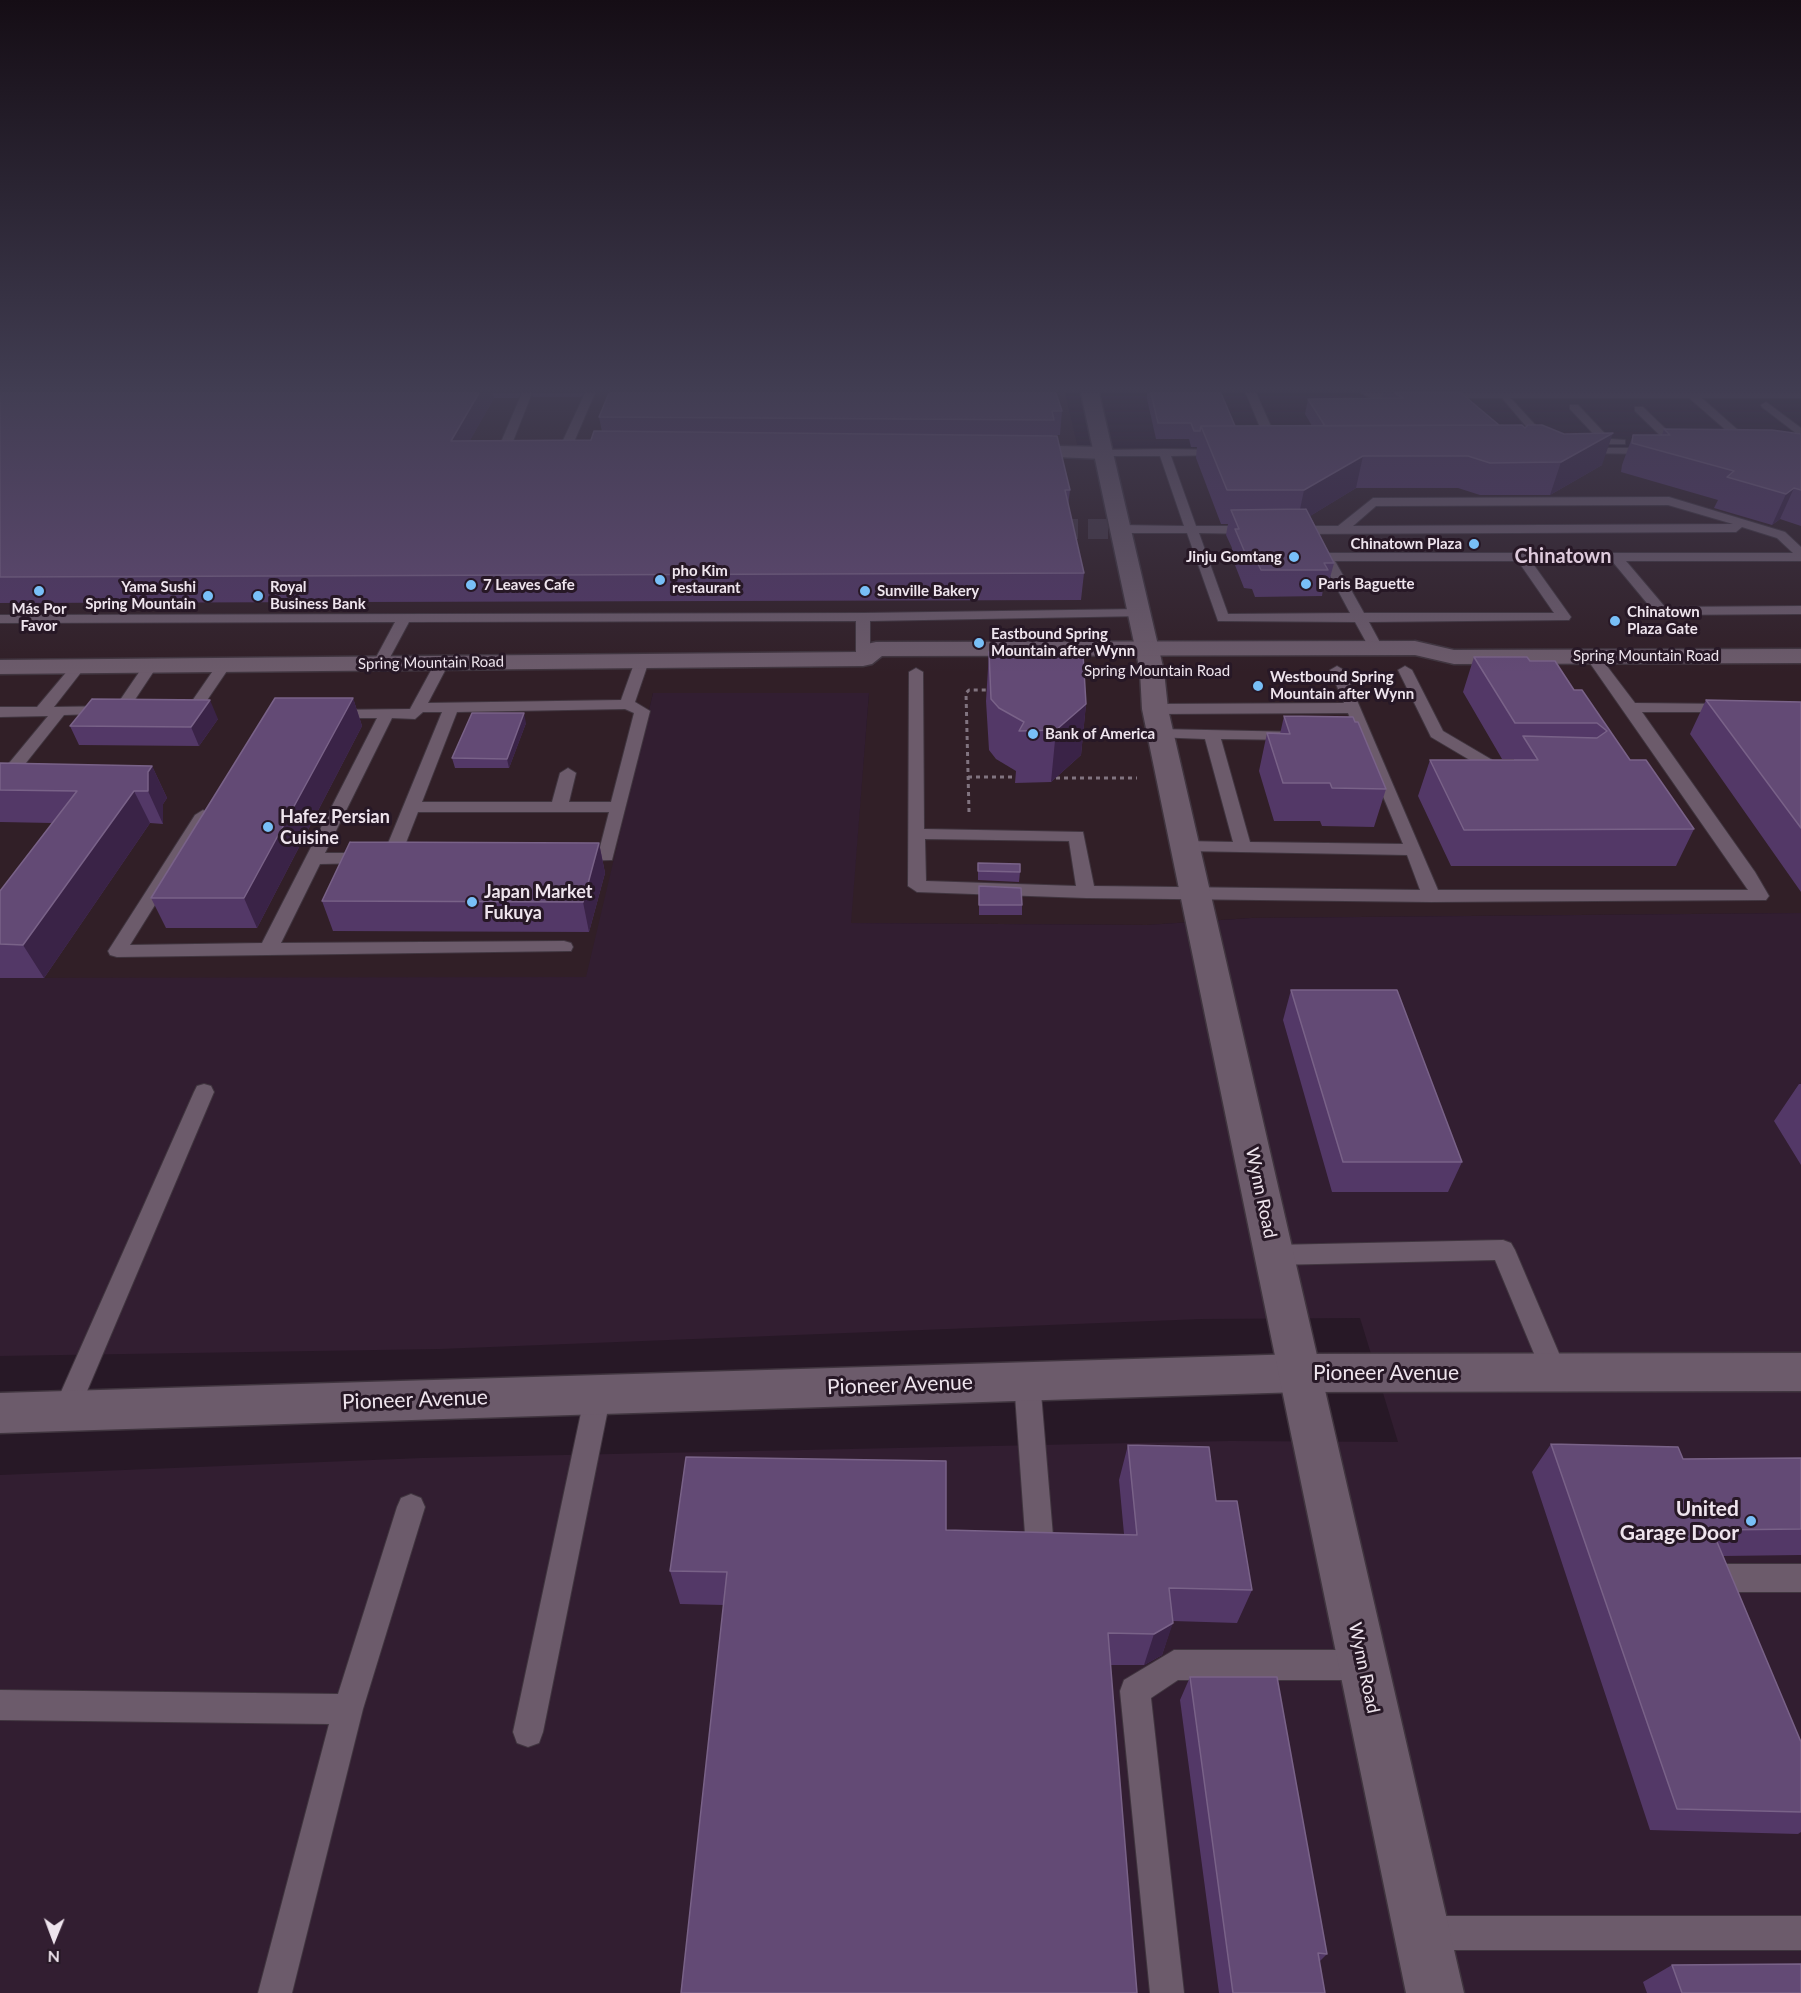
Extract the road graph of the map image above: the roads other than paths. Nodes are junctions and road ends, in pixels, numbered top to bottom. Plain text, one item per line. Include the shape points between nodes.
1 (1111, 486) edge
2 (1175, 486) edge
3 (1757, 528) junction
4 (1120, 529) junction
5 (1190, 530) junction
6 (1312, 530) junction
7 (1341, 530) junction
8 (1801, 556) edge
9 (1326, 557) junction
10 (1522, 557) junction
11 (1616, 557) junction
12 (1801, 610) edge
13 (1139, 613) junction
14 (1358, 615) junction
15 (863, 617) junction
16 (404, 618) junction
17 (0, 619) edge
18 (1376, 648) junction
19 (1592, 656) junction
20 (1801, 656) edge
21 (1454, 657) junction
22 (863, 659) junction
23 (642, 661) junction
24 (380, 663) junction
25 (442, 663) junction
26 (151, 665) junction
27 (224, 665) junction
28 (79, 666) junction
29 (0, 667) edge
30 (1337, 670) junction
31 (1405, 670) junction
32 (916, 672) junction
33 (1153, 691) junction
34 (627, 704) junction
35 (1722, 707) edge
36 (418, 708) junction
37 (451, 708) junction
38 (1353, 708) junction
39 (1631, 708) junction
40 (163, 709) edge
41 (121, 710) junction
42 (142, 710) edge
43 (42, 711) junction
44 (60, 711) junction
45 (0, 712) edge
46 (316, 713) edge
47 (387, 714) junction
48 (1212, 735) junction
49 (1306, 736) edge
50 (1342, 736) edge
51 (1365, 736) junction
52 (1525, 766) edge
53 (568, 772) dead end
54 (0, 785) edge
55 (211, 802) edge
56 (411, 807) junction
57 (559, 807) junction
58 (618, 807) junction
59 (916, 834) junction
60 (1185, 846) junction
61 (1243, 847) junction
62 (1414, 850) junction
63 (558, 856) edge
64 (391, 858) junction
65 (415, 858) edge
66 (314, 859) junction
67 (1086, 892) junction
68 (1195, 892) junction
69 (1431, 896) junction
70 (564, 947) dead end
71 (268, 950) junction
72 (204, 1092) dead end
73 (1274, 1255) junction
74 (1554, 1372) junction
75 (1801, 1372) edge
76 (1300, 1373) junction
77 (1027, 1381) junction
78 (598, 1394) junction
79 (66, 1410) junction
80 (0, 1413) edge
81 (411, 1507) dead end
82 (1040, 1548) edge
83 (1801, 1578) edge
84 (1728, 1610) edge
85 (1364, 1665) junction
86 (0, 1705) edge
87 (348, 1709) junction
88 (528, 1732) dead end
89 (1422, 1933) junction
90 (1801, 1933) edge
91 (275, 1993) edge
92 (1167, 1993) edge
93 (1435, 1993) edge

1 - 4 street, Wynn Road
2 - 5 lane
3 - 7 lane
3 - 7 lane via 1669,501 1373,502
3 - 8 lane via 1781,536
4 - 5 lane
4 - 13 street, Wynn Road
5 - 6 lane
5 - 14 lane via 1224,618
6 - 7 lane
6 - 9 lane
8 - 11 lane
9 - 10 lane
9 - 14 lane
10 - 11 lane
10 - 14 lane via 1564,617
11 - 12 lane via 1661,611
13 - 15 lane
13 - 33 street, Wynn Road
14 - 18 lane
15 - 16 lane
15 - 22 lane
16 - 17 lane
16 - 24 lane
18 - 21 street, Spring Mountain Road via 1415,648
18 - 33 street, Spring Mountain Road
19 - 20 street, Spring Mountain Road
19 - 21 street, Spring Mountain Road
19 - 39 lane
21 - 31 street, Spring Mountain Road via 1424,670
22 - 23 street, Spring Mountain Road
22 - 32 street, Spring Mountain Road via 876,672
22 - 33 street, Spring Mountain Road via 876,650
23 - 25 street, Spring Mountain Road
23 - 34 lane
24 - 25 street, Spring Mountain Road
24 - 27 street, Spring Mountain Road
25 - 36 lane
26 - 27 street, Spring Mountain Road
26 - 28 street, Spring Mountain Road
26 - 41 lane
27 - 40 lane via 194,709
28 - 29 street, Spring Mountain Road
28 - 43 lane
30 - 31 street, Spring Mountain Road
30 - 33 street, Spring Mountain Road
30 - 38 lane
31 - 52 lane via 1437,734 1491,766
32 - 33 street, Spring Mountain Road
32 - 59 lane
33 - 38 lane
33 - 48 lane
33 - 60 street, Wynn Road
34 - 37 lane
34 - 58 lane via 642,711
35 - 39 lane
36 - 37 lane
36 - 47 lane via 415,714
37 - 56 lane
38 - 51 lane
39 - 69 lane via 1760,896
41 - 42 lane
41 - 44 lane
43 - 44 lane
43 - 45 lane
44 - 54 lane
46 - 47 lane
47 - 66 lane
48 - 49 lane
48 - 61 lane
50 - 51 lane
51 - 62 lane
53 - 57 lane
55 - 71 lane via 117,951
56 - 57 lane
56 - 64 lane
57 - 58 lane
58 - 63 lane via 606,856
59 - 67 lane via 1077,836
59 - 67 lane via 917,886
60 - 61 lane
60 - 68 street, Wynn Road
61 - 62 lane
62 - 69 lane
64 - 65 lane
64 - 66 lane
66 - 71 lane
67 - 68 lane
68 - 69 lane
68 - 73 street, Wynn Road
70 - 71 lane
72 - 79 lane
73 - 74 lane via 1503,1250
73 - 76 street, Wynn Road
74 - 75 street, Pioneer Avenue
74 - 76 street, Pioneer Avenue
76 - 77 street, Pioneer Avenue
76 - 85 street, Wynn Road
77 - 78 street, Pioneer Avenue
77 - 82 lane
78 - 79 street, Pioneer Avenue
78 - 88 lane
79 - 80 street, Pioneer Avenue
81 - 87 lane
83 - 84 lane via 1714,1578
85 - 89 street, Wynn Road
85 - 92 lane via 1174,1665 1135,1691
86 - 87 lane
87 - 91 lane
89 - 90 lane
89 - 93 street, Wynn Road

